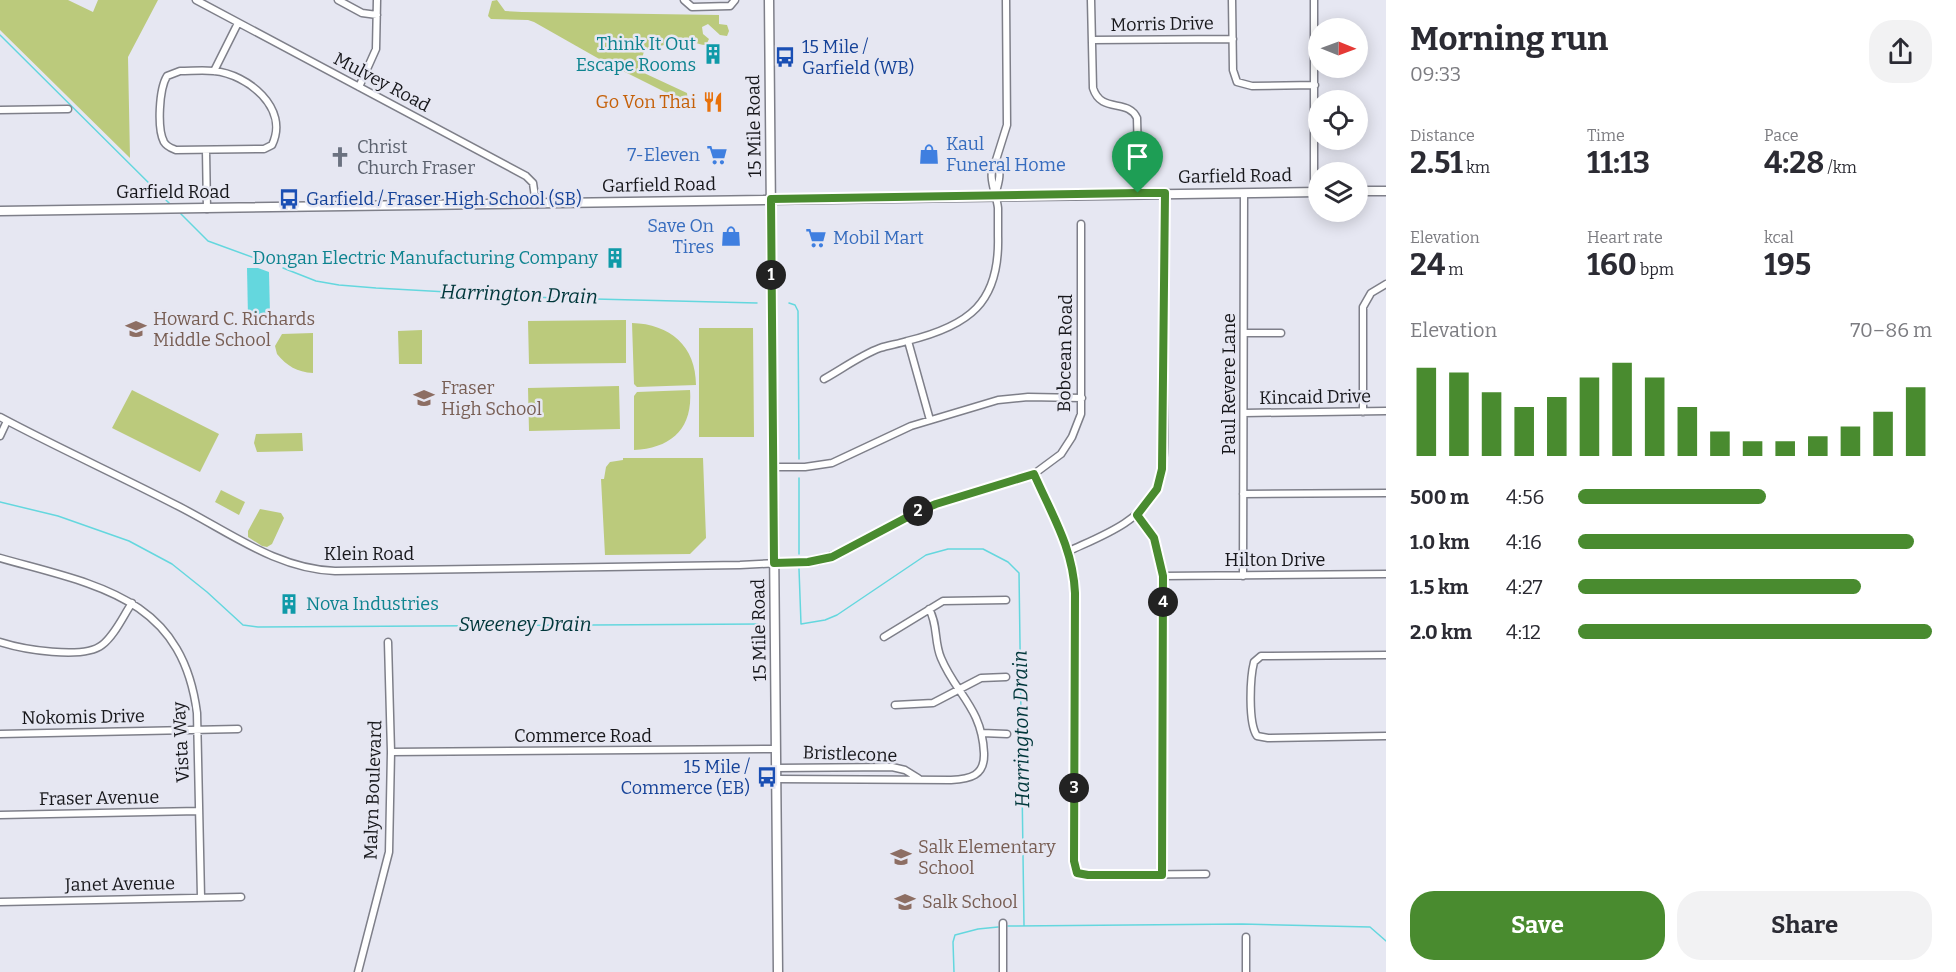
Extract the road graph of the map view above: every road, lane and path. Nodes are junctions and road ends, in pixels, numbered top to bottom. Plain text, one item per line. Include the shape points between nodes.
1 (196, 0) edge
2 (339, 0) edge
3 (377, 0) edge
4 (684, 0) edge
5 (735, 0) edge
6 (769, 0) edge
7 (1006, 0) edge
8 (1091, 0) edge
9 (1232, 0) edge
10 (1314, 0) edge
11 (377, 15) junction
12 (238, 23) junction
13 (1233, 39) junction
14 (1092, 40) junction
15 (214, 71) junction
16 (1315, 85) junction
17 (359, 87) junction
18 (68, 109) dead end
19 (0, 110) edge
20 (206, 150) junction
21 (1316, 162) edge
22 (1368, 191) edge
23 (1386, 191) edge
24 (1308, 192) edge
25 (1138, 193) junction
26 (1165, 193) junction
27 (1244, 193) junction
28 (995, 195) junction
29 (771, 199) junction
30 (536, 204) junction
31 (207, 209) junction
32 (0, 211) edge
33 (1082, 224) dead end
34 (1386, 284) edge
35 (1244, 333) junction
36 (1281, 333) dead end
37 (908, 341) junction
38 (824, 379) dead end
39 (1082, 398) junction
40 (1386, 411) edge
41 (1363, 412) junction
42 (1244, 413) junction
43 (0, 417) edge
44 (930, 420) junction
45 (7, 421) junction
46 (0, 436) edge
47 (774, 467) junction
48 (1034, 474) junction
49 (1386, 493) edge
50 (1243, 494) junction
51 (1137, 515) junction
52 (1069, 551) junction
53 (0, 558) edge
54 (774, 563) junction
55 (1386, 574) edge
56 (1163, 576) junction
57 (1243, 576) junction
58 (1006, 600) dead end
59 (132, 603) junction
60 (929, 609) junction
61 (884, 637) dead end
62 (0, 642) edge
63 (388, 642) dead end
64 (1386, 655) edge
65 (1006, 677) dead end
66 (960, 689) junction
67 (895, 705) dead end
68 (238, 729) dead end
69 (197, 730) junction
70 (982, 733) junction
71 (0, 734) edge
72 (1007, 734) dead end
73 (1386, 736) edge
74 (776, 749) junction
75 (391, 752) junction
76 (776, 768) junction
77 (776, 779) junction
78 (921, 780) junction
79 (199, 811) junction
80 (0, 815) edge
81 (1206, 874) dead end
82 (1162, 875) junction
83 (201, 897) junction
84 (241, 897) dead end
85 (0, 902) edge
86 (1003, 923) dead end
87 (1246, 937) dead end
88 (358, 972) edge
89 (778, 972) edge
90 (1003, 972) edge
91 (1246, 972) edge

1 - 12 street, Mulvey Road
2 - 11 street via 366,14
3 - 11 street
4 - 5 street via 692,7 730,6
6 - 29 main road, 15 Mile Road
7 - 28 street via 1006,125 996,160 1000,168
8 - 14 street
9 - 13 street
10 - 16 street
11 - 17 street via 376,49
12 - 15 street
12 - 17 street, Mulvey Road
13 - 14 street, Morris Drive
13 - 16 street via 1237,82 1252,86
14 - 25 street via 1095,94 1108,105 1134,111 1137,118
15 - 20 street via 172,72 164,79 161,92 162,136 167,145 176,150
15 - 20 street via 236,77 262,93 273,109 275,136 272,145 264,149
16 - 21 street
17 - 30 street, Mulvey Road via 526,176 533,183
18 - 19 street
20 - 31 street
22 - 23 main road
24 - 27 main road, Garfield Road
25 - 26 main road, Garfield Road
25 - 28 main road, Garfield Road
26 - 27 main road, Garfield Road
26 - 51 street via 1162,469 1157,489
27 - 35 street, Paul Revere Lane
28 - 29 main road, Garfield Road
28 - 37 street via 998,248 987,295 963,320
29 - 30 main road, Garfield Road
29 - 47 main road, 15 Mile Road
30 - 31 main road, Garfield Road
31 - 32 main road, Garfield Road
33 - 39 street, Bobcean Road
34 - 41 street via 1371,293 1363,307
35 - 36 street
35 - 42 street, Paul Revere Lane
37 - 38 street via 869,353
37 - 44 street
39 - 44 street via 1010,398
39 - 48 street, Bobcean Road via 1081,414 1072,437 1054,460
40 - 41 street, Kincaid Drive
41 - 42 street, Kincaid Drive
42 - 50 street, Paul Revere Lane
43 - 45 street, Klein Road
44 - 47 street via 897,431 831,464
45 - 46 street
45 - 54 street, Klein Road via 270,555 316,569
47 - 54 main road, 15 Mile Road
48 - 52 street
48 - 54 street, Bobcean Road via 926,508 832,557
49 - 50 street
50 - 57 street, Paul Revere Lane
51 - 52 street
51 - 56 street via 1154,538
52 - 82 street via 1075,593 1077,873
53 - 59 street, Vista Way via 109,590
54 - 74 main road, 15 Mile Road
55 - 57 street, Hilton Drive
56 - 57 street, Hilton Drive
56 - 82 street
58 - 60 street via 952,599
59 - 62 street via 96,649 42,652
59 - 69 street, Vista Way via 159,626 178,653 195,698
60 - 61 street
60 - 66 street, Bristlecone via 940,656
63 - 75 street, Malyn Boulevard
64 - 73 street via 1257,658 1253,667 1252,707 1252,726 1257,736
65 - 66 street via 981,678
66 - 67 street via 933,703
66 - 70 street, Bristlecone
68 - 69 street, Nokomis Drive
69 - 71 street, Nokomis Drive
69 - 79 street, Vista Way
70 - 72 street
70 - 78 street, Bristlecone via 984,757 978,774 965,780
74 - 75 street, Commerce Road
74 - 76 main road, 15 Mile Road
75 - 88 street, Malyn Boulevard via 389,852
76 - 77 main road, 15 Mile Road
76 - 78 street, Bristlecone via 896,768
77 - 78 street, Bristlecone
77 - 89 main road, 15 Mile Road
79 - 80 street, Fraser Avenue
79 - 83 street, Vista Way
81 - 82 street
83 - 84 street, Janet Avenue
83 - 85 street, Janet Avenue
86 - 90 street
87 - 91 street

